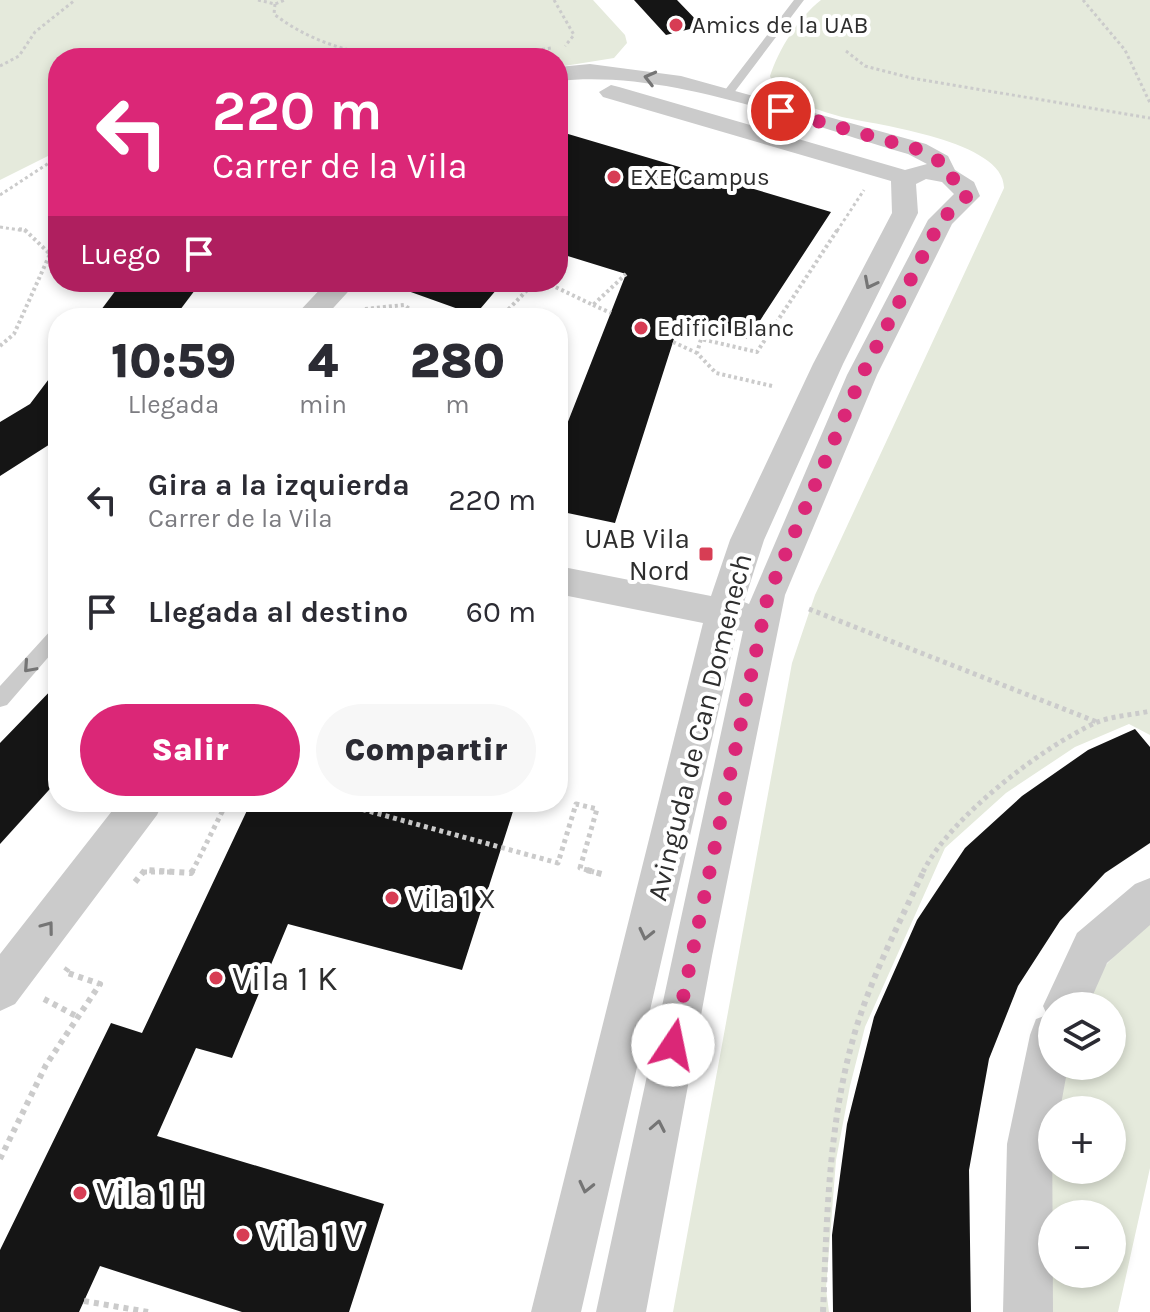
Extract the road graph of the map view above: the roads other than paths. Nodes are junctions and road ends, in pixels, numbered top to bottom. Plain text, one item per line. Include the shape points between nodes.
1 (799, 0) edge
2 (568, 73) edge
3 (589, 95) junction
4 (568, 96) edge
5 (726, 96) junction
6 (944, 174) junction
7 (906, 178) junction
8 (905, 213) junction
9 (333, 292) edge
10 (317, 308) edge
11 (568, 582) edge
12 (742, 617) junction
13 (48, 645) edge
14 (0, 699) edge
15 (136, 812) edge
16 (1150, 898) edge
17 (16, 991) edge
18 (1072, 992) edge
19 (1043, 1080) edge
20 (556, 1312) edge
21 (621, 1312) edge
22 (1028, 1312) edge

1 - 5 lane
5 -> 2 street via 620,71
3 - 4 street
3 - 7 street via 611,92
3 - 8 street via 601,105 878,184 896,194
5 - 6 street via 917,149 939,161
6 - 7 street via 923,172
6 - 12 street, Avinguda de Can Domenech via 962,183 967,196 941,220 862,375 778,572
7 - 8 street, Avinguda de Can Domenech via 901,189
8 -> 12 street, Avinguda de Can Domenech via 747,540
9 - 10 street
11 - 12 street
12 -> 20 street, Avinguda de Can Domenech
21 -> 12 street, Avinguda de Can Domenech
13 -> 14 lane
17 -> 15 street
16 - 18 street via 1092,948
19 - 22 street via 1030,1144

